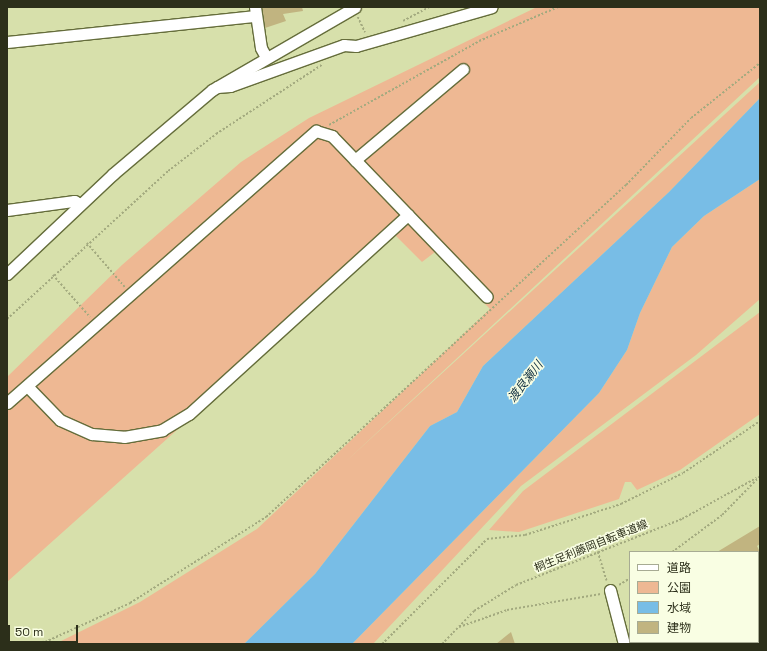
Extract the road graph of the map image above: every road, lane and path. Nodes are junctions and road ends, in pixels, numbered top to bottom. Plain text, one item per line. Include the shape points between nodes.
1 (354, 7) edge
2 (430, 7) edge
3 (492, 7) edge
4 (558, 7) edge
5 (255, 11) edge
6 (398, 24) dead end
7 (368, 40) junction
8 (7, 42) edge
9 (266, 57) junction
10 (329, 60) dead end
11 (760, 63) edge
12 (463, 69) dead end
13 (216, 87) junction
14 (316, 132) junction
15 (355, 160) junction
16 (80, 204) junction
17 (7, 210) edge
18 (408, 215) junction
19 (87, 243) junction
20 (7, 274) edge
21 (53, 275) junction
22 (131, 294) junction
23 (487, 297) dead end
24 (7, 319) edge
25 (97, 325) junction
26 (28, 387) junction
27 (7, 403) edge
28 (760, 421) edge
29 (760, 476) edge
30 (756, 478) junction
31 (673, 551) edge
32 (598, 552) junction
33 (629, 579) edge
34 (610, 590) junction
35 (457, 628) junction
36 (14, 644) edge
37 (382, 644) edge
38 (442, 644) edge
39 (624, 644) edge

1 - 7 path
1 - 9 street
2 - 6 path
3 - 7 street
4 - 14 path via 479,41
5 - 8 street
5 - 9 street
7 - 13 street via 356,46 344,45 230,86
9 - 13 street
10 - 19 path via 216,134 168,171
11 - 36 path via 691,118 626,185 266,518 130,603 45,642
12 - 15 street
13 - 16 street
14 - 15 street via 332,136
14 - 22 street
15 - 18 street
16 - 17 street via 74,201
16 - 20 street
18 - 23 street
18 - 26 street via 189,414 162,430 124,437 92,434 60,420
19 - 21 path
19 - 22 path
21 - 24 path
21 - 25 path
22 - 25 street
25 - 26 street
26 - 27 street
28 - 37 path via 716,453 621,504 525,535 487,539
29 - 30 path, 桐生足利藤岡自転車道線
30 - 31 path via 722,515
30 - 32 path, 桐生足利藤岡自転車道線 via 699,511
32 - 34 path
32 - 35 path, 桐生足利藤岡自転車道線 via 499,594
33 - 34 path
34 - 35 path via 507,610
34 - 39 street
35 - 38 path, 桐生足利藤岡自転車道線

